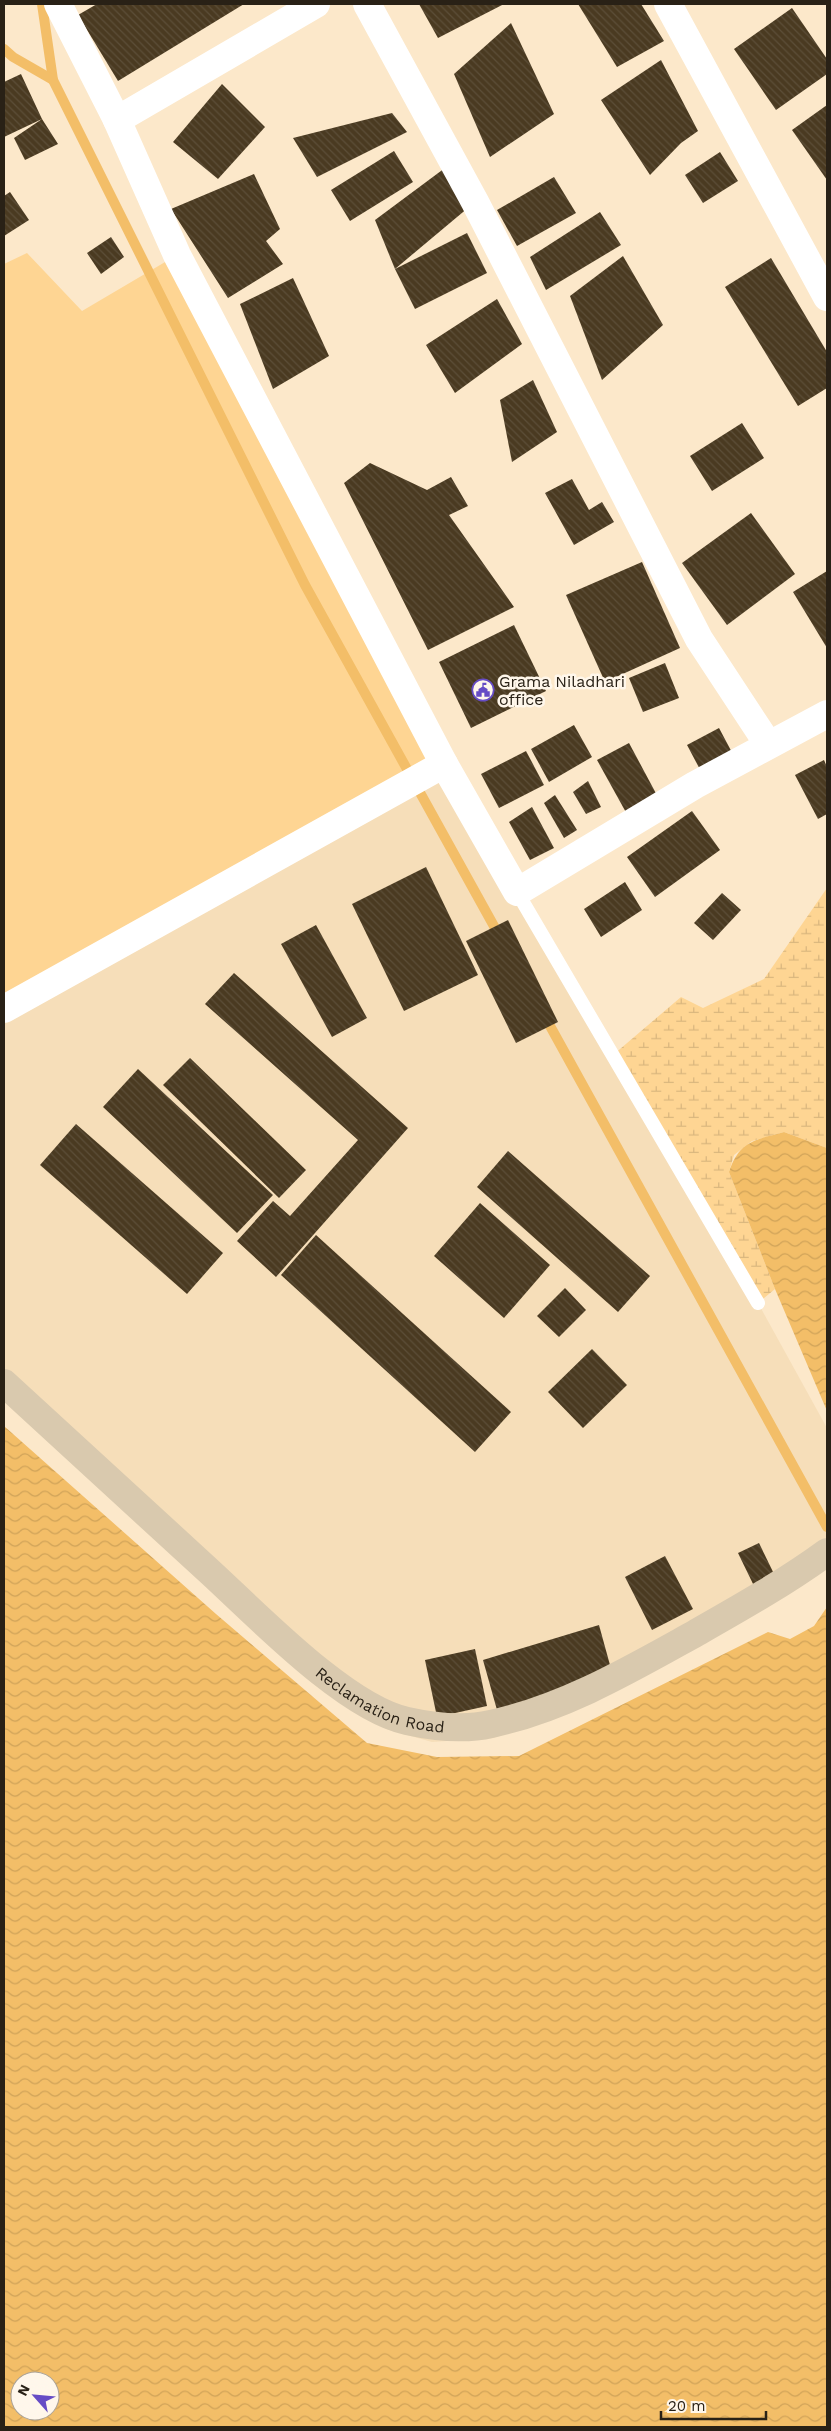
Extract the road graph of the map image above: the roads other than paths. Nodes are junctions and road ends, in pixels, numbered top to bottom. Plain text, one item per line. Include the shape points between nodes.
1 (58, 4) edge
2 (316, 4) edge
3 (368, 4) edge
4 (668, 4) edge
5 (117, 120) junction
6 (827, 296) edge
7 (827, 714) edge
8 (768, 744) junction
9 (444, 764) junction
10 (517, 892) junction
11 (4, 1009) edge
12 (758, 1303) dead end
13 (4, 1384) edge
14 (827, 1552) edge

1 - 5 street
2 - 5 street
3 - 8 street via 479,210 698,639
4 - 6 street
5 - 9 street via 177,255
7 - 8 street
8 - 10 street
9 - 10 street
9 - 11 street
10 - 12 lane
13 - 14 main road, Reclamation Road via 336,1683 370,1708 405,1721 445,1727 490,1724 546,1708 615,1678 737,1609

